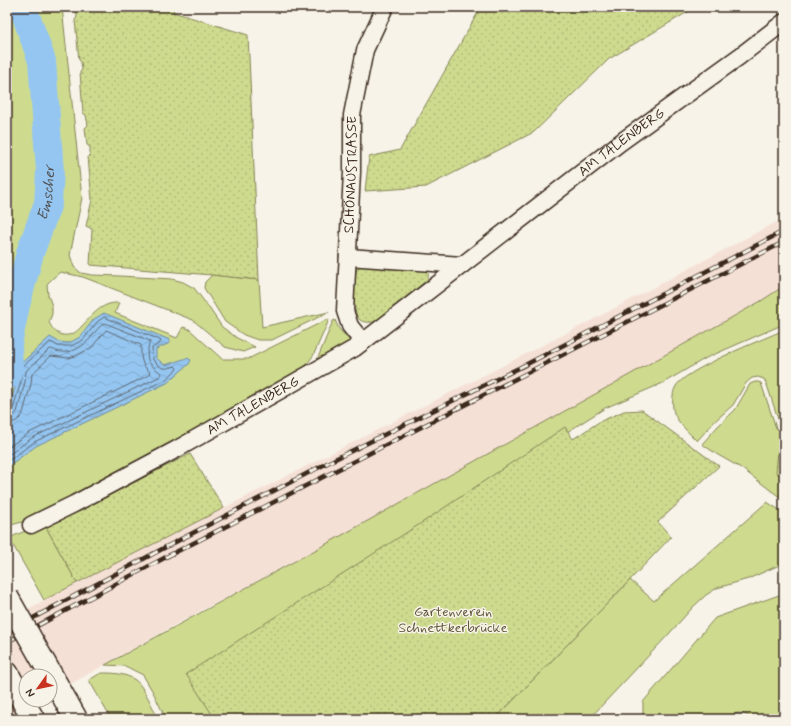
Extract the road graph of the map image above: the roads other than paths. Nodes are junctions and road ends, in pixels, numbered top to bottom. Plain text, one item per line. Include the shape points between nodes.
1 (385, 7) edge
2 (784, 22) edge
3 (348, 257) junction
4 (462, 265) junction
5 (363, 342) junction
6 (31, 525) dead end
7 (7, 597) edge
8 (7, 673) edge
9 (33, 719) edge
10 (76, 719) edge

1 - 3 street, SCHÖNAUSTRASSE via 365,50 352,115
2 - 4 street, AM TALENBERG via 621,142
3 - 4 street
3 - 5 street, SCHÖNAUSTRASSE via 345,311 350,326
4 - 5 street, AM TALENBERG
5 - 6 street, AM TALENBERG via 177,449
7 - 10 highway, bridge
8 - 9 highway

